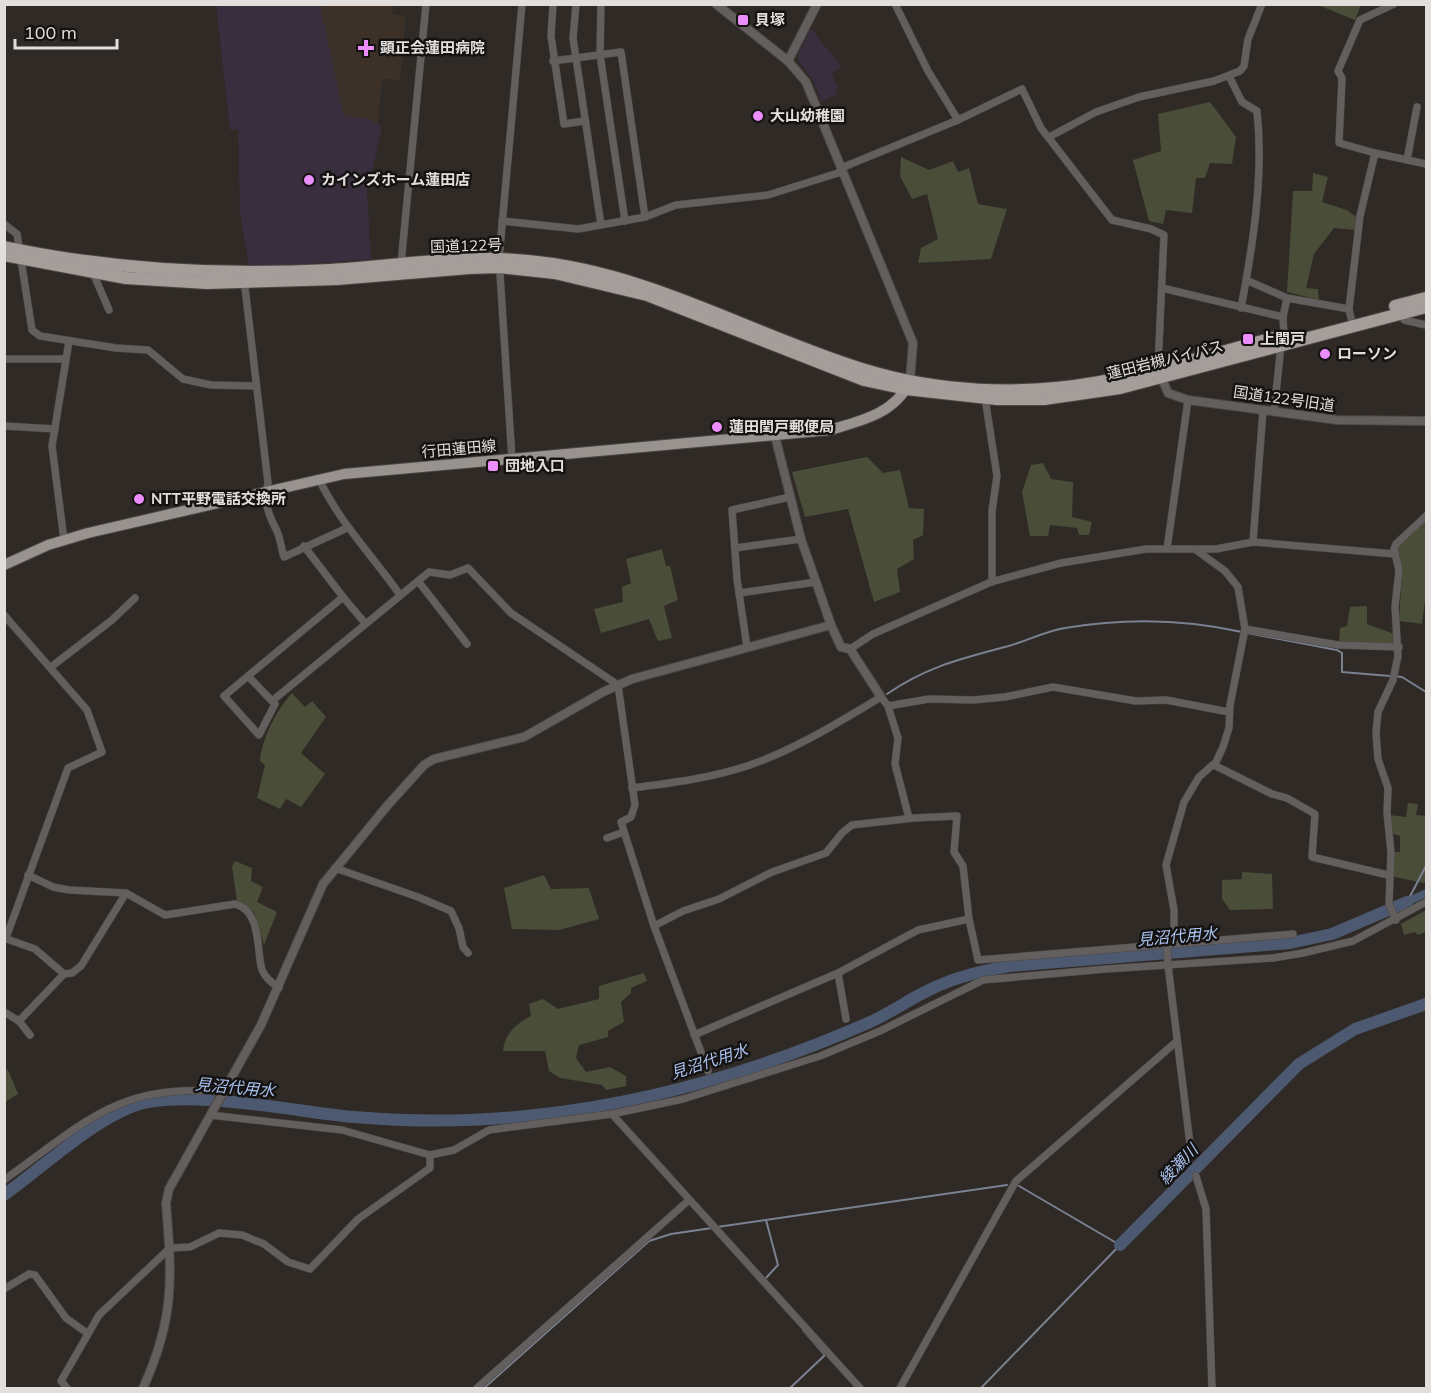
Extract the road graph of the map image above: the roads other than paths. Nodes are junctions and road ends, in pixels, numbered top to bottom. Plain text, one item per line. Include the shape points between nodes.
1 (426, 4) edge
2 (522, 4) edge
3 (553, 4) edge
4 (576, 4) edge
5 (601, 4) edge
6 (716, 4) edge
7 (817, 4) edge
8 (896, 4) edge
9 (1262, 4) edge
10 (1394, 4) edge
11 (600, 55) junction
12 (576, 58) junction
13 (554, 61) junction
14 (788, 61) junction
15 (1229, 76) junction
16 (1417, 107) dead end
17 (958, 120) junction
18 (585, 121) junction
19 (1049, 137) junction
20 (1375, 153) junction
21 (1407, 160) junction
22 (1426, 164) edge
23 (843, 169) junction
24 (645, 217) junction
25 (502, 221) junction
26 (625, 221) junction
27 (4, 224) edge
28 (601, 225) junction
29 (4, 247) edge
30 (20, 254) junction
31 (4, 255) edge
32 (500, 263) junction
33 (401, 264) junction
34 (93, 273) junction
35 (244, 278) junction
36 (1246, 280) junction
37 (1162, 288) junction
38 (1287, 298) junction
39 (1426, 298) edge
40 (1426, 307) edge
41 (1241, 308) junction
42 (109, 310) dead end
43 (1402, 313) junction
44 (1350, 314) junction
45 (1283, 317) junction
46 (1426, 325) edge
47 (1282, 340) junction
48 (69, 341) junction
49 (4, 359) edge
50 (66, 359) junction
51 (1160, 372) junction
52 (908, 385) junction
53 (256, 386) junction
54 (985, 398) junction
55 (1188, 400) junction
56 (1263, 410) junction
57 (1274, 412) junction
58 (1426, 421) edge
59 (4, 426) edge
60 (55, 429) junction
61 (775, 436) junction
62 (512, 459) junction
63 (319, 479) junction
64 (266, 491) junction
65 (790, 497) junction
66 (1426, 516) edge
67 (347, 528) junction
68 (801, 539) junction
69 (64, 540) junction
70 (1253, 542) junction
71 (304, 546) junction
72 (735, 548) junction
73 (1167, 549) junction
74 (1196, 550) junction
75 (1395, 554) junction
76 (4, 565) edge
77 (418, 581) junction
78 (816, 582) junction
79 (992, 582) junction
80 (739, 593) junction
81 (400, 595) junction
82 (343, 597) junction
83 (135, 598) dead end
84 (4, 615) edge
85 (365, 623) junction
86 (831, 625) junction
87 (1245, 629) junction
88 (467, 644) dead end
89 (747, 647) junction
90 (1399, 647) junction
91 (850, 649) junction
92 (51, 667) junction
93 (248, 676) junction
94 (618, 685) junction
95 (881, 697) junction
96 (272, 701) junction
97 (888, 706) junction
98 (1229, 712) junction
99 (1214, 765) junction
100 (632, 788) junction
101 (909, 818) junction
102 (624, 832) junction
103 (608, 838) dead end
104 (335, 868) junction
105 (28, 875) junction
106 (1388, 875) junction
107 (126, 893) junction
108 (1426, 902) edge
109 (1395, 917) junction
110 (969, 919) junction
111 (654, 926) junction
112 (1293, 934) dead end
113 (5, 938) edge
114 (1167, 945) junction
115 (468, 953) dead end
116 (1168, 965) junction
117 (838, 973) junction
118 (64, 974) junction
119 (279, 988) junction
120 (4, 1012) edge
121 (846, 1019) dead end
122 (19, 1021) junction
123 (30, 1035) dead end
124 (694, 1035) junction
125 (1176, 1042) junction
126 (708, 1071) dead end
127 (222, 1093) junction
128 (211, 1113) junction
129 (612, 1114) junction
130 (1190, 1144) dead end
131 (430, 1155) junction
132 (1196, 1176) dead end
133 (4, 1180) edge
134 (689, 1200) junction
135 (170, 1248) junction
136 (4, 1289) edge
137 (87, 1333) junction
138 (67, 1389) edge
139 (143, 1389) edge
140 (477, 1389) edge
141 (860, 1389) edge
142 (900, 1389) edge
143 (1212, 1389) edge

1 - 33 street
2 - 25 street
3 - 13 street via 550,36
4 - 12 street
5 - 11 street
6 - 14 street
7 - 14 street
8 - 17 street via 928,71
9 - 15 street via 1248,39 1244,66
10 - 20 street via 1360,20 1338,71 1342,78 1339,143
11 - 12 street
11 - 24 street via 621,52
11 - 26 street
12 - 13 street
12 - 18 street
13 - 18 street via 564,124
14 - 23 street via 806,82
15 - 19 street via 1139,97 1096,112
15 - 36 street via 1242,102 1257,111 1261,140
16 - 21 street
17 - 19 street via 1022,89
17 - 23 street
18 - 28 street
19 - 37 street via 1112,220 1164,235
20 - 21 street
20 - 44 street via 1360,216
21 - 22 street
23 - 24 street via 768,195 676,205
23 - 52 street via 913,343
24 - 26 street
25 - 28 street via 578,229
25 - 32 street
26 - 28 street
27 - 30 street via 17,234
29 - 30 highway, 国道122号
30 - 31 highway, 国道122号
30 - 34 highway, 国道122号
30 - 35 highway, 国道122号
30 - 48 street via 32,330 40,336
32 - 33 highway, 国道122号
32 - 35 highway, 国道122号
32 - 52 highway, 国道122号 via 575,267 624,278
32 - 62 street
33 - 35 highway, 国道122号
34 - 35 highway, 国道122号 via 170,281
34 - 42 street
35 - 53 street
36 - 38 street
36 - 41 street
37 - 41 street
37 - 51 street
38 - 44 street
38 - 45 street
39 - 44 highway, 蓮田岩槻バイパス
40 - 43 highway, 蓮田岩槻バイパス
41 - 45 street
43 - 46 street via 1404,320
43 - 47 highway, 蓮田岩槻バイパス
44 - 47 highway, 蓮田岩槻バイパス
45 - 47 street
47 - 51 highway, 蓮田岩槻バイパス
47 - 57 street
48 - 50 street
48 - 53 street via 148,350 183,379 211,385
49 - 50 street
50 - 60 street
51 - 52 highway, 蓮田岩槻バイパス via 1092,384 1018,390
51 - 54 highway, 蓮田岩槻バイパス via 1067,396
51 - 55 street, 国道122号旧道 via 1168,393
52 - 54 highway, 蓮田岩槻バイパス
52 - 61 main road, 行田蓮田線 via 878,414 830,430
53 - 64 street
54 - 79 street via 997,476 992,511
55 - 56 street, 国道122号旧道
55 - 73 street
56 - 57 street, 国道122号旧道
56 - 70 street
57 - 58 street, 国道122号旧道 via 1357,422
59 - 60 street
60 - 69 street via 52,446
61 - 62 main road, 行田蓮田線
61 - 65 street
62 - 63 main road, 行田蓮田線
63 - 64 main road, 行田蓮田線
63 - 67 street
64 - 69 main road, 行田蓮田線
64 - 71 street via 271,524 276,528 284,557
65 - 68 street
65 - 72 street via 732,510
66 - 75 street via 1396,544
67 - 71 street
67 - 81 street
68 - 72 street
68 - 78 street
69 - 76 main road, 行田蓮田線
70 - 74 street
70 - 75 street
71 - 82 street
72 - 80 street
73 - 74 street
73 - 79 street via 1060,563
74 - 87 street via 1234,581 1242,598
75 - 90 street via 1399,570 1395,607
77 - 81 street
77 - 88 street
77 - 94 street via 429,572 450,575 468,568 511,613
78 - 80 street
78 - 86 street
79 - 91 street via 873,634
80 - 89 street
81 - 85 street
82 - 85 street
82 - 93 street
83 - 92 street
84 - 92 street
85 - 96 street
86 - 89 street
86 - 91 street via 841,647
87 - 90 street via 1338,645
87 - 98 street
89 - 94 street
90 - 106 street via 1393,680 1377,720 1378,759 1388,788
91 - 95 street
92 - 105 street via 87,710 102,752 68,768
93 - 96 street
93 - 96 street via 224,696 259,735 275,704
94 - 100 street
94 - 104 street via 524,737 434,759 424,765
95 - 97 street
95 - 100 street via 748,766 692,780
97 - 98 street via 929,699 974,700 1053,687 1136,701 1166,700
97 - 101 street via 898,738 896,764
98 - 99 street via 1229,728
99 - 106 street via 1315,814 1312,857
99 - 114 street via 1200,777 1184,802 1166,865 1174,910 1174,934
100 - 102 street via 635,805 632,817 621,822
101 - 110 street via 957,816 954,852 963,866
101 - 111 street via 852,825 826,854 772,872
102 - 103 street
102 - 111 street
104 - 115 street via 451,911
104 - 119 street via 315,903
105 - 107 street via 69,890
105 - 113 street
106 - 109 street via 1389,907
107 - 118 street via 81,966
107 - 119 street via 165,915 243,906 258,938 261,966
108 - 109 street
109 - 116 street via 1353,941 1304,953
110 - 114 street via 978,960
110 - 117 street via 918,930
111 - 124 street
112 - 114 street
113 - 118 street via 35,948
114 - 116 street
116 - 125 street
116 - 129 street via 983,980 820,1056 683,1099
117 - 121 street
117 - 124 street
118 - 122 street
119 - 127 street
120 - 122 street
122 - 123 street
124 - 126 street
125 - 130 street
125 - 142 street via 1016,1181
127 - 128 street
127 - 133 street via 178,1090 111,1106
128 - 131 street via 342,1130
128 - 135 street via 168,1189
129 - 131 street via 489,1130 454,1150
129 - 134 street
131 - 135 street via 430,1168 358,1219 310,1269 288,1262 264,1244 242,1235 219,1233 190,1247
132 - 143 street via 1206,1209
134 - 140 street
134 - 141 street
135 - 137 street via 99,1315
135 - 139 street via 167,1319
136 - 137 street via 29,1274 35,1275 66,1318
137 - 138 street via 62,1381

